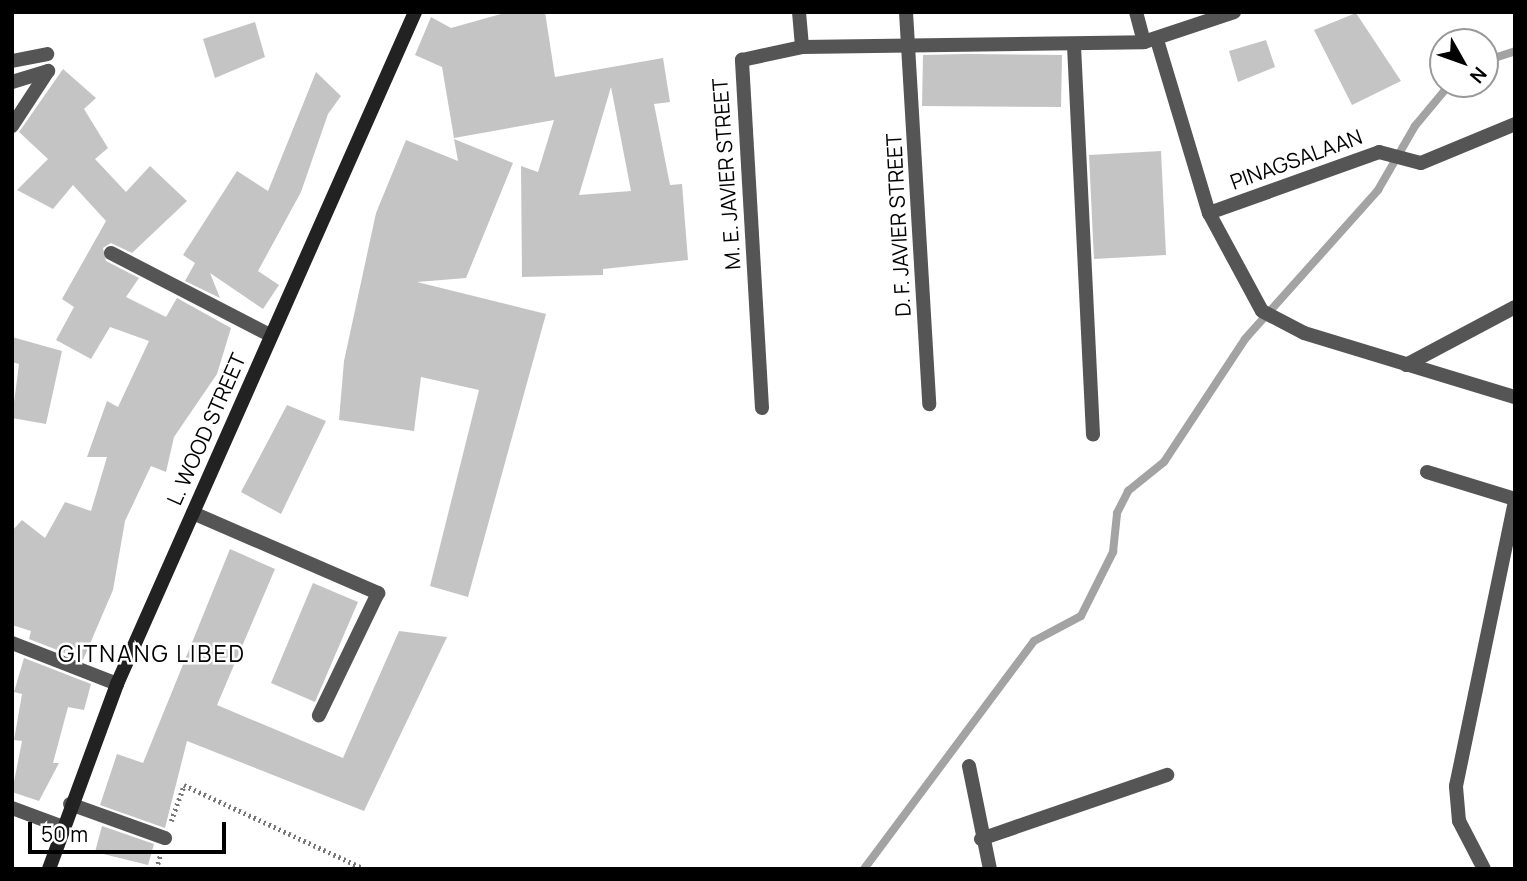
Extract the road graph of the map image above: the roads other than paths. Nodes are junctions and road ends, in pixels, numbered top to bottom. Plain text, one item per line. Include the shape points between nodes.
1 (415, 12) edge
2 (800, 12) edge
3 (906, 12) edge
4 (1136, 12) edge
5 (1234, 12) edge
6 (1150, 41) junction
7 (908, 43) junction
8 (1074, 46) junction
9 (802, 47) junction
10 (47, 54) dead end
11 (12, 61) edge
12 (12, 82) edge
13 (1515, 124) edge
14 (12, 126) edge
15 (1209, 213) junction
16 (111, 253) dead end
17 (1515, 307) edge
18 (270, 335) junction
19 (1406, 365) junction
20 (1515, 397) edge
21 (929, 404) dead end
22 (762, 408) dead end
23 (1093, 435) dead end
24 (1427, 472) dead end
25 (1515, 500) edge
26 (193, 513) junction
27 (12, 643) edge
28 (117, 684) junction
29 (319, 715) dead end
30 (969, 766) dead end
31 (1167, 775) dead end
32 (70, 804) junction
33 (12, 808) edge
34 (57, 825) junction
35 (165, 838) dead end
36 (981, 839) junction
37 (49, 869) edge
38 (990, 869) edge
39 (1484, 869) edge

1 - 18 main road, L. WOOD STREET
2 - 9 street
3 - 7 street, D. F. JAVIER STREET
4 - 6 street
5 - 6 street
6 - 8 street, M. E. JAVIER STREET
6 - 15 street
7 - 8 street, M. E. JAVIER STREET
7 - 9 street, M. E. JAVIER STREET
7 - 21 street, D. F. JAVIER STREET
8 - 23 street
9 - 22 street, M. E. JAVIER STREET via 753,54 739,69
10 - 11 street
12 - 14 street via 48,71
13 - 15 street, PINAGSALAAN via 1421,163 1386,152
15 - 19 street via 1262,311 1275,322
16 - 18 street
17 - 19 street
18 - 26 main road, L. WOOD STREET
19 - 20 street
24 - 25 street
25 - 39 street via 1456,786 1459,821
26 - 28 main road, L. WOOD STREET
26 - 29 street via 378,593
27 - 28 street
28 - 32 main road, L. WOOD STREET
30 - 36 street
31 - 36 street
32 - 34 main road, L. WOOD STREET
32 - 35 street
33 - 34 street
34 - 37 main road, L. WOOD STREET
36 - 38 street

